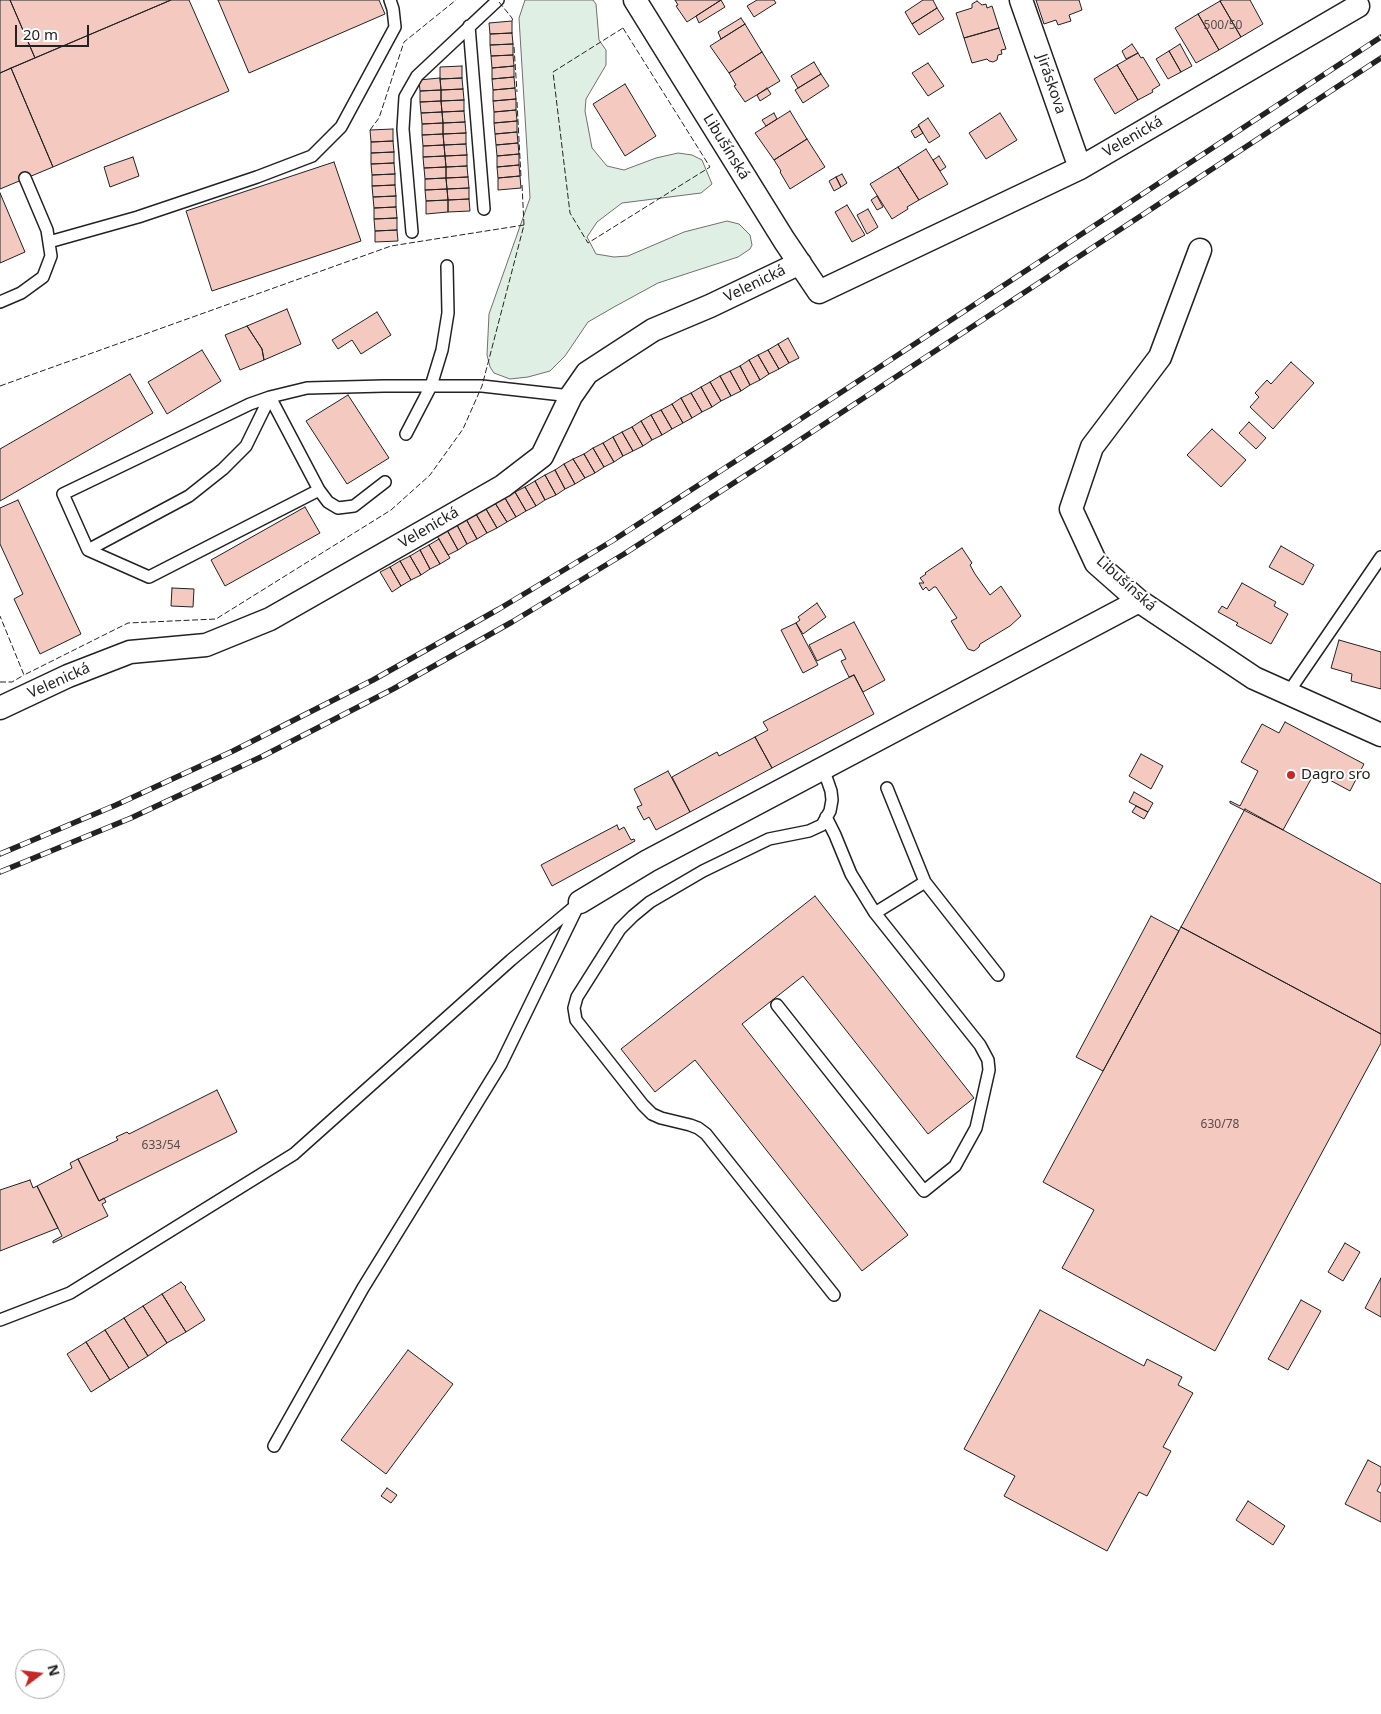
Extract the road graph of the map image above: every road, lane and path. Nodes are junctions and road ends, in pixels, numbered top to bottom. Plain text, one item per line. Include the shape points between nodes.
1 (390, 0) edge
2 (498, 0) edge
3 (635, 0) edge
4 (1021, 0) edge
5 (1358, 6) dead end
6 (469, 26) junction
7 (1080, 168) junction
8 (25, 178) dead end
9 (484, 209) dead end
10 (412, 232) dead end
11 (49, 242) junction
12 (1200, 250) dead end
13 (800, 263) junction
14 (447, 266) dead end
15 (819, 292) joint
16 (0, 302) edge
17 (431, 386) junction
18 (571, 396) junction
19 (270, 397) junction
20 (406, 434) dead end
21 (385, 482) dead end
22 (319, 490) junction
23 (88, 550) junction
24 (1381, 557) edge
25 (1139, 600) junction
26 (1288, 693) junction
27 (0, 708) edge
28 (1381, 735) edge
29 (824, 768) junction
30 (887, 788) dead end
31 (826, 817) junction
32 (925, 882) junction
33 (580, 902) junction
34 (874, 912) junction
35 (998, 974) dead end
36 (777, 1005) dead end
37 (834, 1295) dead end
38 (0, 1320) edge
39 (274, 1446) dead end

1 - 11 lane via 395,28 341,127 312,156 138,217
2 - 6 lane
3 - 13 street, Libušínská
4 - 7 street, Jiráskova
5 - 7 street, Velenická
6 - 9 lane
6 - 10 lane via 417,76 405,98 403,129
7 - 15 street, Velenická
8 - 11 lane
11 - 16 lane via 51,256 43,277 21,293
12 - 25 street, Libušínská via 1160,357 1092,447 1070,509 1096,563
13 - 15 street, Libušínská
13 - 18 street, Velenická via 653,330 587,373
14 - 17 lane via 448,313 442,350
17 - 18 lane via 482,386
17 - 19 lane via 307,388
17 - 20 lane
18 - 27 street, Velenická via 542,456 503,486 270,619 206,644 130,652
19 - 22 lane
19 - 23 lane via 246,446 223,470 189,496
19 - 23 lane via 63,494
21 - 22 lane via 354,506 338,508 328,502
22 - 23 lane via 150,577
24 - 26 lane
25 - 26 street, Libušínská via 1254,678
25 - 29 street
26 - 28 street, Libušínská
29 - 31 lane via 831,791 830,811
29 - 33 street via 648,861
30 - 32 lane
31 - 34 lane via 851,874
31 - 37 lane via 817,828 770,840 704,871 650,902 620,929 577,997 574,1008 576,1020 643,1106 652,1114 690,1125 706,1134
32 - 34 lane
32 - 35 lane
33 - 38 lane via 294,1154 70,1293
33 - 39 lane via 501,1064 363,1288
34 - 36 lane via 980,1045 988,1060 976,1128 955,1166 924,1191

